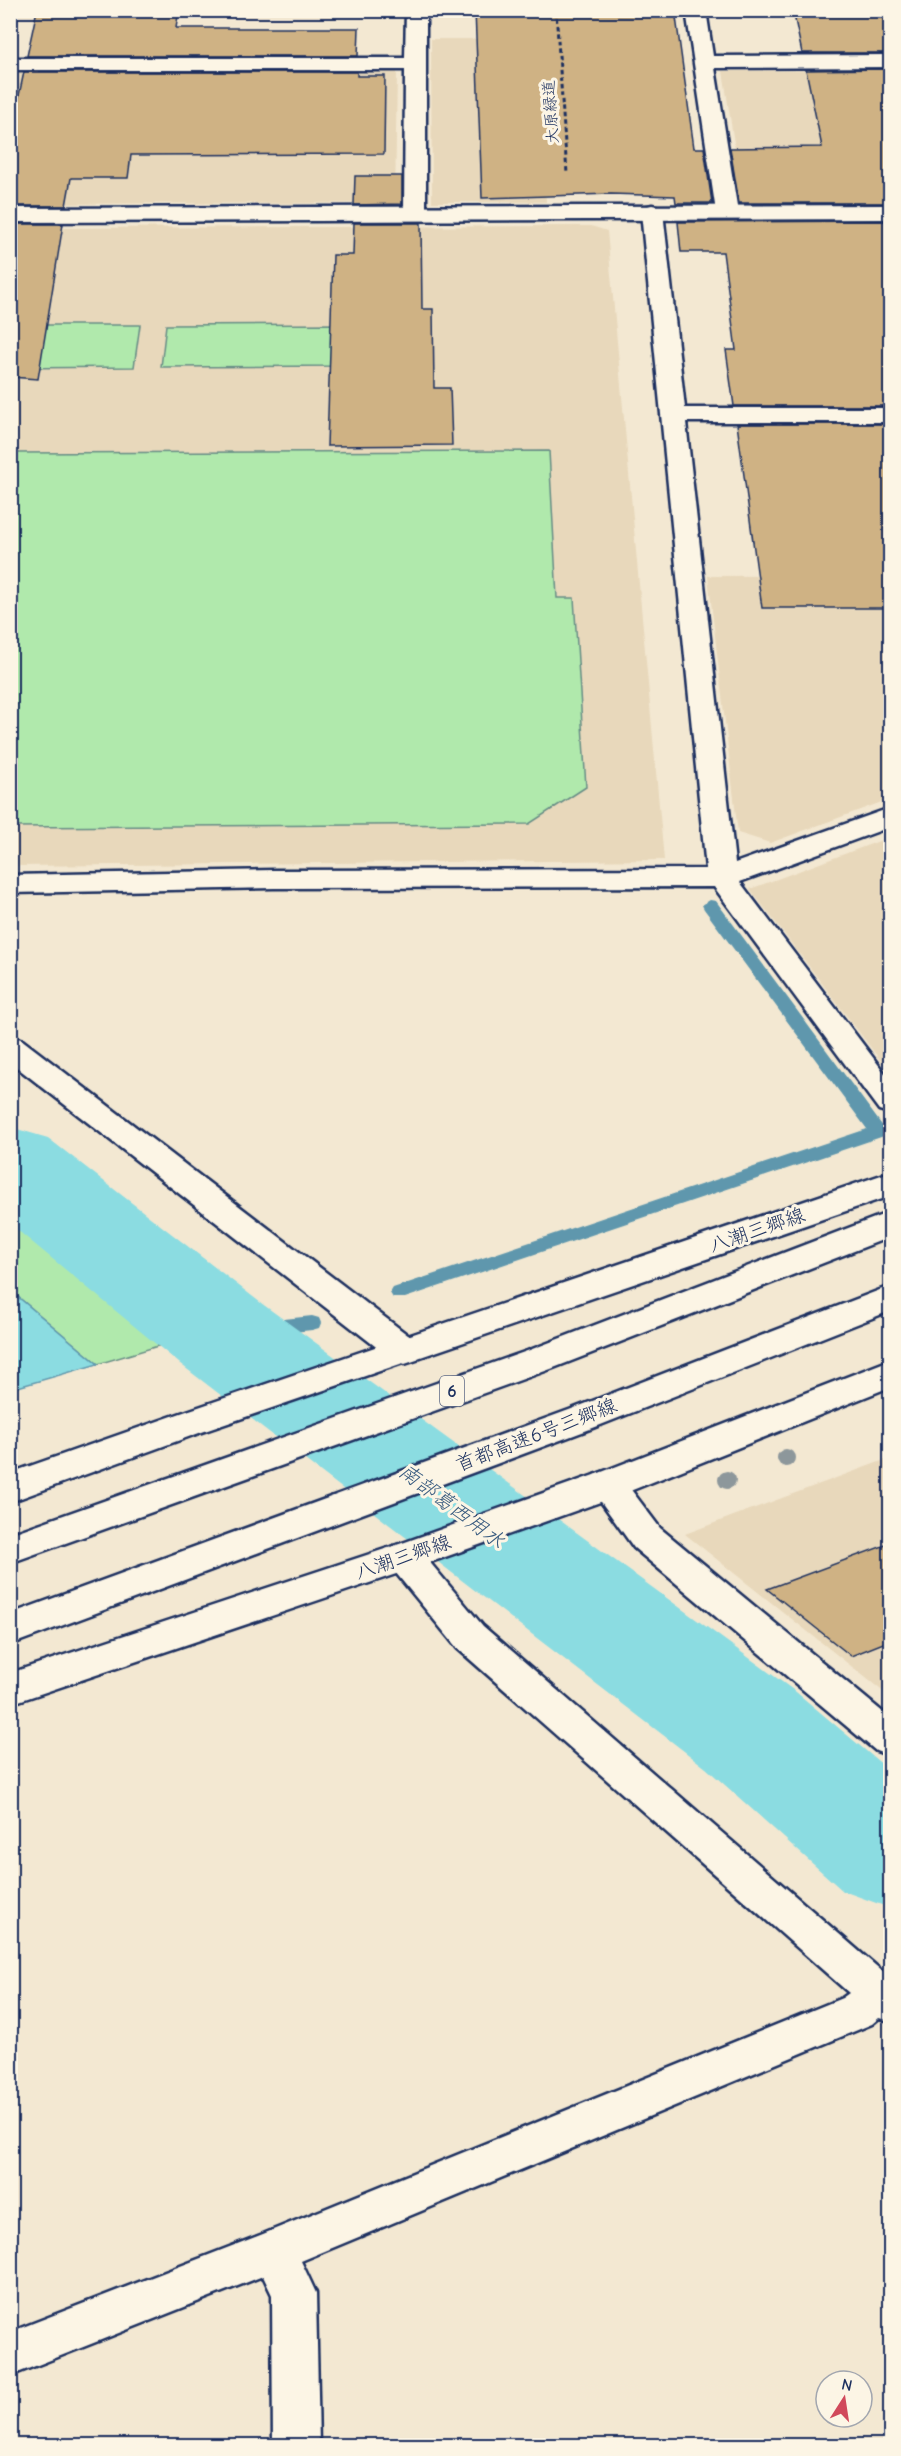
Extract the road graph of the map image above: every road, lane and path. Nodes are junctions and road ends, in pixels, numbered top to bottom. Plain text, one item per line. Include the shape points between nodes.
1 (416, 10) edge
2 (556, 10) edge
3 (696, 10) edge
4 (891, 61) edge
5 (703, 62) junction
6 (10, 64) edge
7 (416, 64) junction
8 (652, 212) junction
9 (727, 212) junction
10 (891, 212) edge
11 (415, 213) junction
12 (569, 213) junction
13 (10, 215) edge
14 (675, 415) junction
15 (891, 415) edge
16 (891, 817) edge
17 (722, 878) junction
18 (10, 884) edge
19 (10, 1046) edge
20 (891, 1102) edge
21 (891, 1184) edge
22 (891, 1224) edge
23 (891, 1298) edge
24 (405, 1351) junction
25 (891, 1373) edge
26 (607, 1485) junction
27 (10, 1488) edge
28 (10, 1549) edge
29 (404, 1557) junction
30 (10, 1630) edge
31 (10, 1689) edge
32 (891, 1740) edge
33 (885, 1998) edge
34 (273, 2251) junction
35 (10, 2354) edge
36 (296, 2445) edge

1 - 7 main road
2 - 12 path, 大原緑道
3 - 5 main road
4 - 5 main road
5 - 9 main road
6 - 7 main road
7 - 11 main road
8 - 9 main road
8 - 12 main road
8 - 14 main road
9 - 10 main road
11 - 12 main road
11 - 13 main road
14 - 15 main road
14 - 17 main road
16 - 17 main road
17 - 18 main road
17 - 20 main road
19 - 24 main road
21 - 24 main road, 八潮三郷線
22 - 28 main road, 6 via 539,1360
23 - 30 main road, 首都高速6号三郷線 via 570,1424
24 - 27 main road, 八潮三郷線
25 - 26 main road, 八潮三郷線
26 - 29 main road, 八潮三郷線
26 - 32 main road via 647,1538
29 - 31 main road, 八潮三郷線
29 - 33 main road via 470,1637
33 - 34 main road
34 - 35 main road
34 - 36 main road via 294,2293

